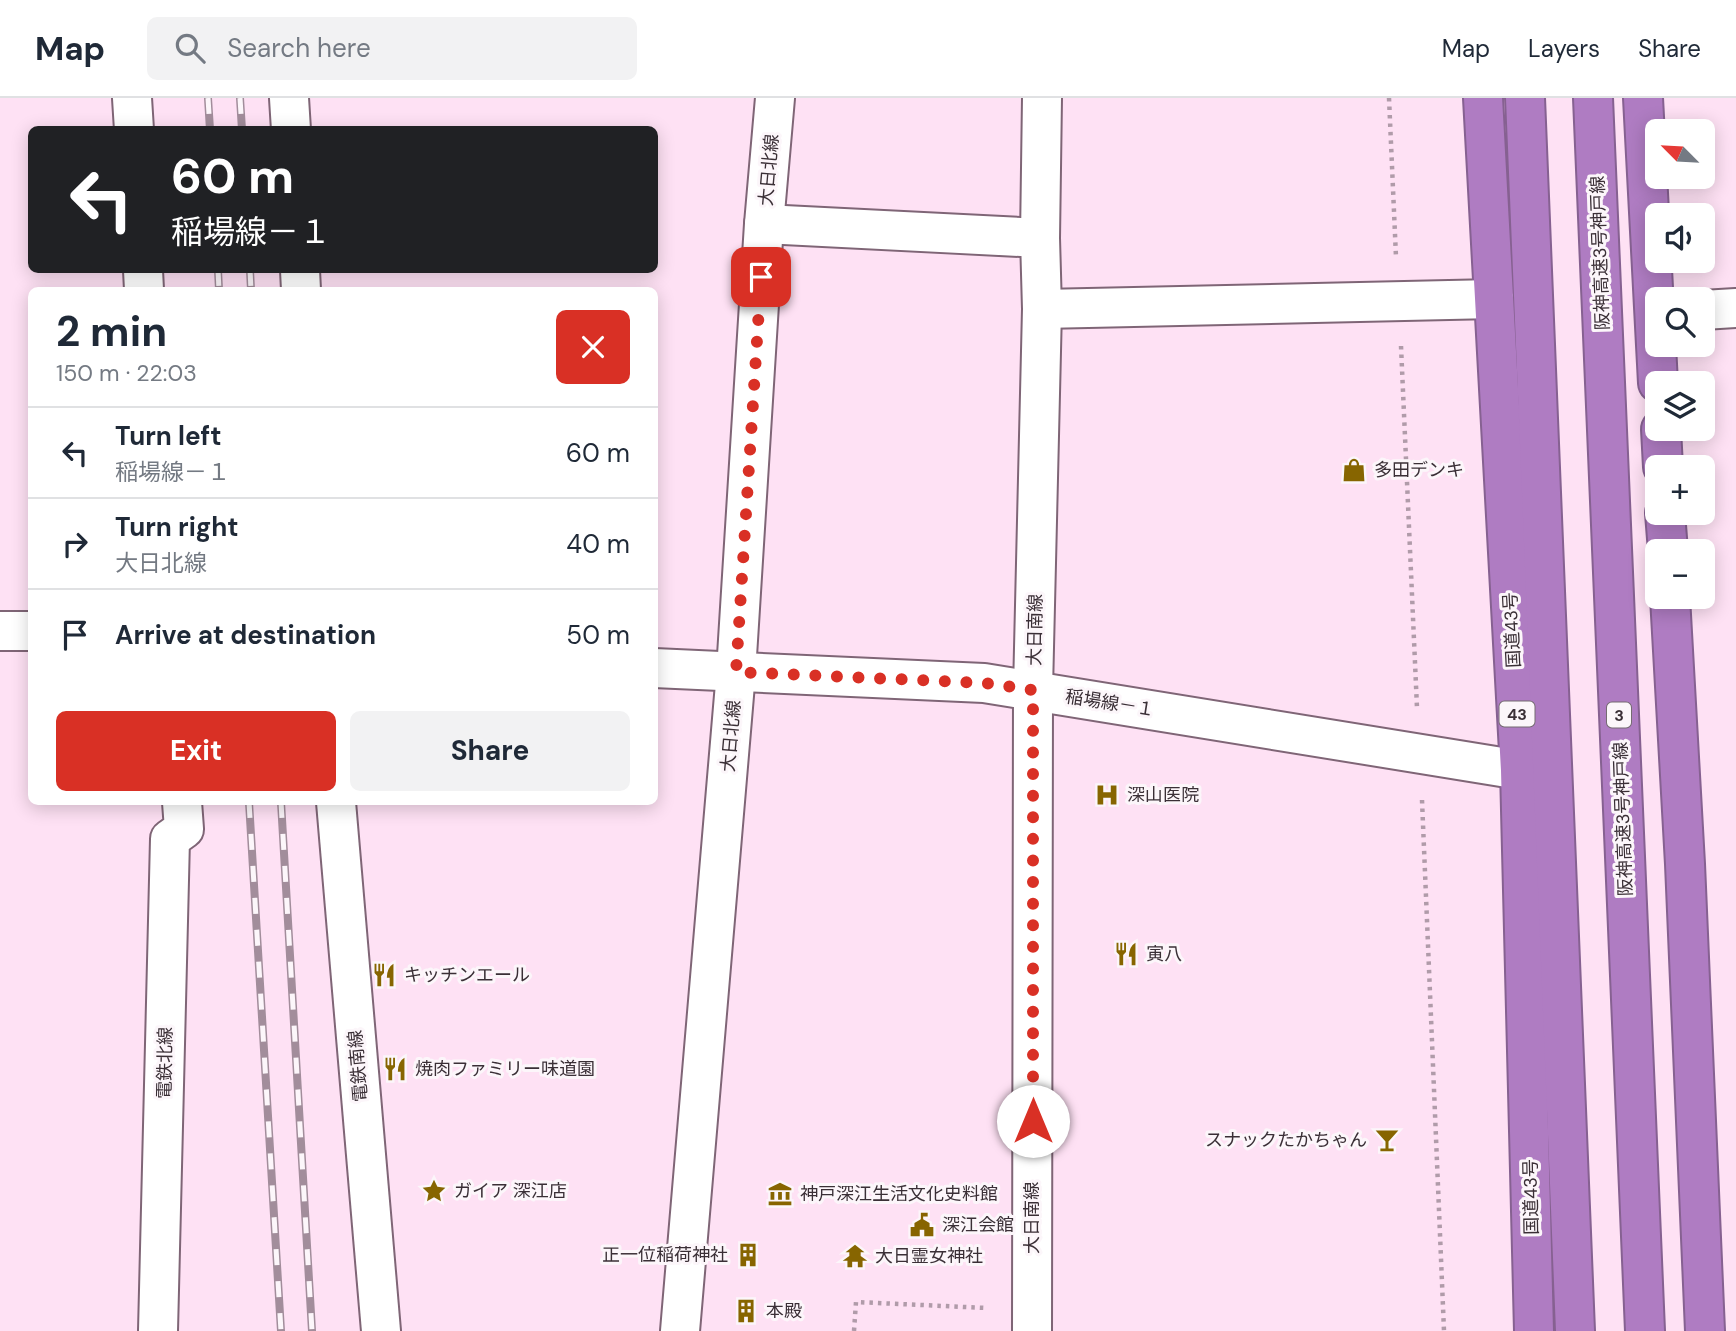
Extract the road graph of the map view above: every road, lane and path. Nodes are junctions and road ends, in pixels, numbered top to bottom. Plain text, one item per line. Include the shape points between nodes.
1 (132, 98) edge
2 (289, 98) edge
3 (775, 98) edge
4 (1042, 98) edge
5 (1483, 98) edge
6 (1525, 98) edge
7 (1593, 98) edge
8 (1643, 98) edge
9 (134, 126) edge
10 (291, 126) edge
11 (764, 224) junction
12 (1040, 238) junction
13 (1654, 287) edge
14 (1494, 299) junction
15 (1736, 308) edge
16 (1042, 309) junction
17 (1715, 309) edge
18 (1671, 609) edge
19 (0, 631) edge
20 (28, 631) edge
21 (658, 668) edge
22 (736, 672) junction
23 (1033, 690) junction
24 (1520, 770) junction
25 (182, 805) edge
26 (336, 805) edge
27 (1032, 1320) edge
28 (158, 1331) edge
29 (381, 1331) edge
30 (680, 1331) edge
31 (854, 1331) edge
32 (1534, 1331) edge
33 (1575, 1331) edge
34 (1645, 1331) edge
35 (1705, 1331) edge

1 - 9 street
2 - 10 street
3 - 11 street, 大日北線
4 - 12 street, 大日南線
5 - 14 highway, 国道43号 / 43
6 - 33 highway
7 - 34 highway, 阪神高速3号神戸線 / 3
8 - 13 highway
11 - 12 street
11 - 22 street, 大日北線
12 - 16 street, 大日南線
14 - 16 street
14 - 24 highway, 国道43号 / 43
15 - 17 street
16 - 23 street, 大日南線
18 - 35 highway
19 - 20 street
21 - 22 street, 稲場線－１
22 - 23 street, 稲場線－１ via 984,683
22 - 30 street, 大日北線
23 - 24 street, 稲場線－１
23 - 27 street, 大日南線
24 - 32 highway, 国道43号 / 43
25 - 28 street, 電鉄北線 via 184,829 170,839
26 - 29 street, 電鉄南線
27 - 31 path via 856,1303

